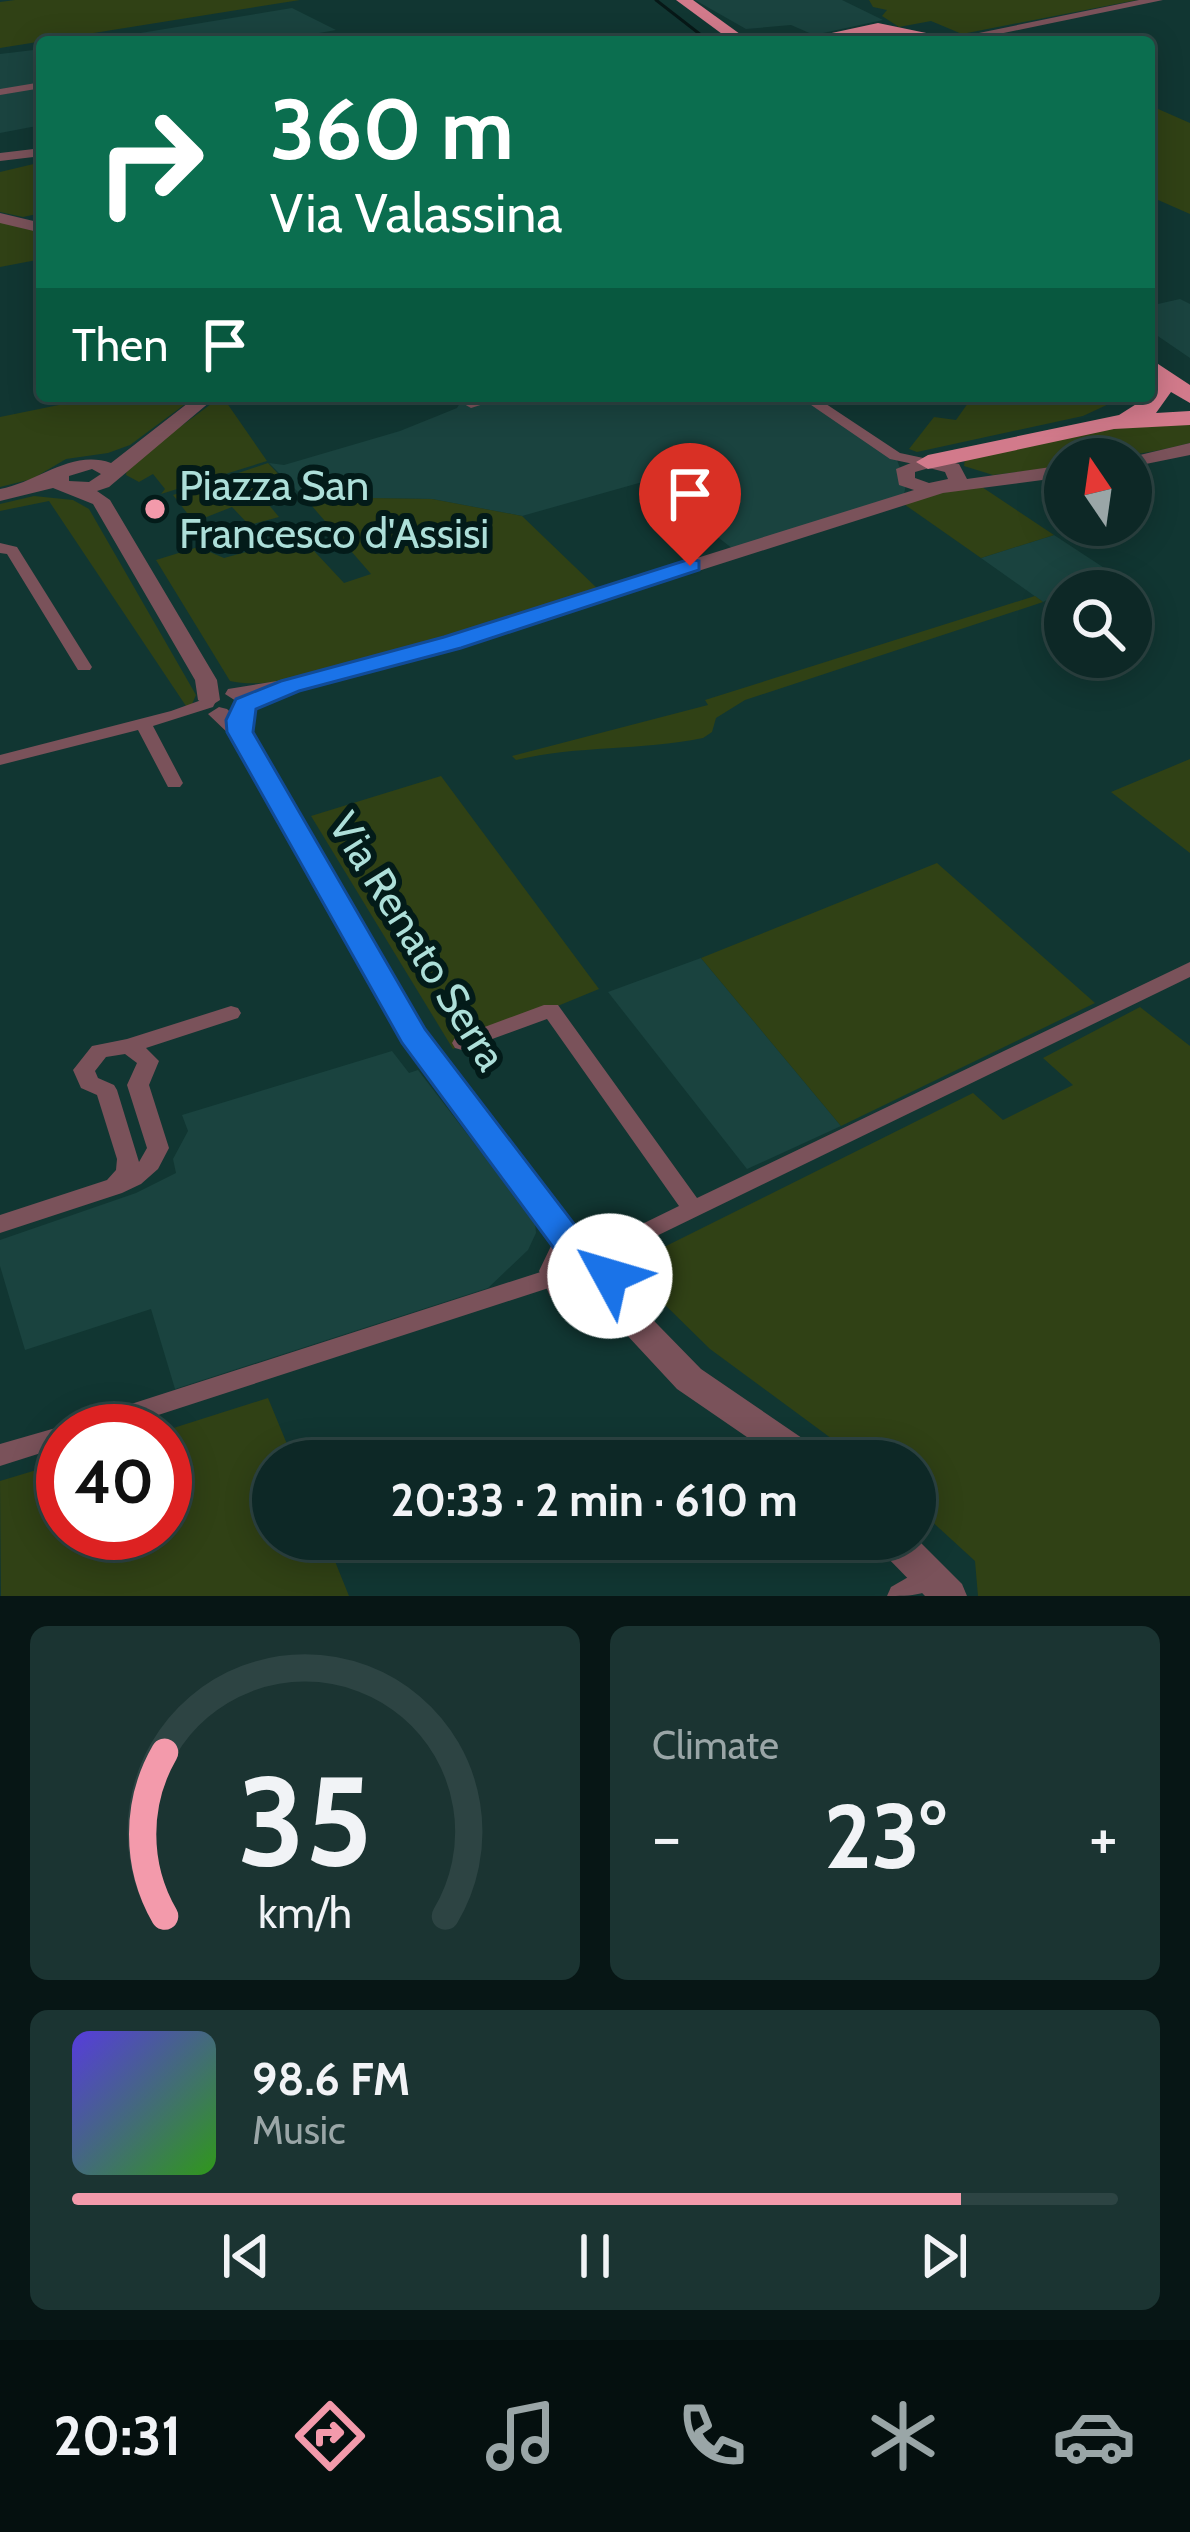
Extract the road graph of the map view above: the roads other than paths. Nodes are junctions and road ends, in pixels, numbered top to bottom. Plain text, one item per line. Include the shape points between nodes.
1 (669, 0) edge
2 (682, 0) edge
3 (1157, 0) edge
4 (711, 24) junction
5 (720, 36) edge
6 (732, 36) edge
7 (740, 36) edge
8 (831, 36) edge
9 (910, 36) edge
10 (952, 36) edge
11 (36, 87) edge
12 (0, 92) edge
13 (36, 153) edge
14 (0, 158) edge
15 (0, 218) edge
16 (36, 227) edge
17 (1155, 350) edge
18 (1155, 353) edge
19 (1190, 365) edge
20 (1155, 372) edge
21 (1190, 381) edge
22 (1190, 396) edge
23 (200, 402) edge
24 (479, 402) edge
25 (815, 402) edge
26 (1153, 402) edge
27 (471, 404) dead end
28 (1190, 418) edge
29 (1114, 422) junction
30 (1190, 449) edge
31 (131, 453) junction
32 (1152, 457) edge
33 (91, 463) junction
34 (929, 473) junction
35 (1044, 474) edge
36 (66, 483) junction
37 (106, 484) junction
38 (0, 495) edge
39 (0, 548) edge
40 (84, 667) dead end
41 (225, 704) junction
42 (143, 723) junction
43 (0, 760) edge
44 (174, 784) dead end
45 (1190, 969) edge
46 (231, 1013) dead end
47 (462, 1043) dead end
48 (129, 1046) junction
49 (114, 1186) junction
50 (692, 1208) junction
51 (0, 1224) edge
52 (592, 1263) junction
53 (553, 1277) junction
54 (160, 1404) edge
55 (777, 1440) edge
56 (36, 1444) edge
57 (0, 1455) edge
58 (907, 1560) edge
59 (927, 1589) edge

1 - 4 highway
2 - 4 highway
3 - 10 street
4 - 5 highway
4 - 6 highway
4 - 7 highway
8 - 9 highway via 872,28
11 - 12 street
13 - 14 street
15 - 16 street
17 - 19 highway
18 - 21 highway
20 - 22 highway
23 - 31 street
24 - 27 street
25 - 34 street
26 - 29 highway
28 - 29 highway
29 - 34 highway
30 - 32 street
31 - 33 street
31 - 37 street
33 - 36 street via 70,466
33 - 37 street
34 - 35 street via 988,482
34 - 41 street via 478,635
36 - 37 street
36 - 38 street
37 - 41 street, Via Renato Serra
39 - 40 street via 12,550
41 - 42 street
41 - 52 street, Via Renato Serra via 413,1036
42 - 43 street
42 - 44 street
45 - 50 street
46 - 48 street
47 - 50 street via 551,1010
48 - 49 street via 148,1061 138,1085 158,1148 147,1170
48 - 49 street via 99,1051 84,1070 89,1084 106,1090 128,1159
49 - 51 street
50 - 52 street
52 - 53 street via 554,1261
52 - 53 street via 573,1293
52 - 55 street, Via Renato Serra via 688,1379
53 - 54 street
56 - 57 street
58 - 59 street

